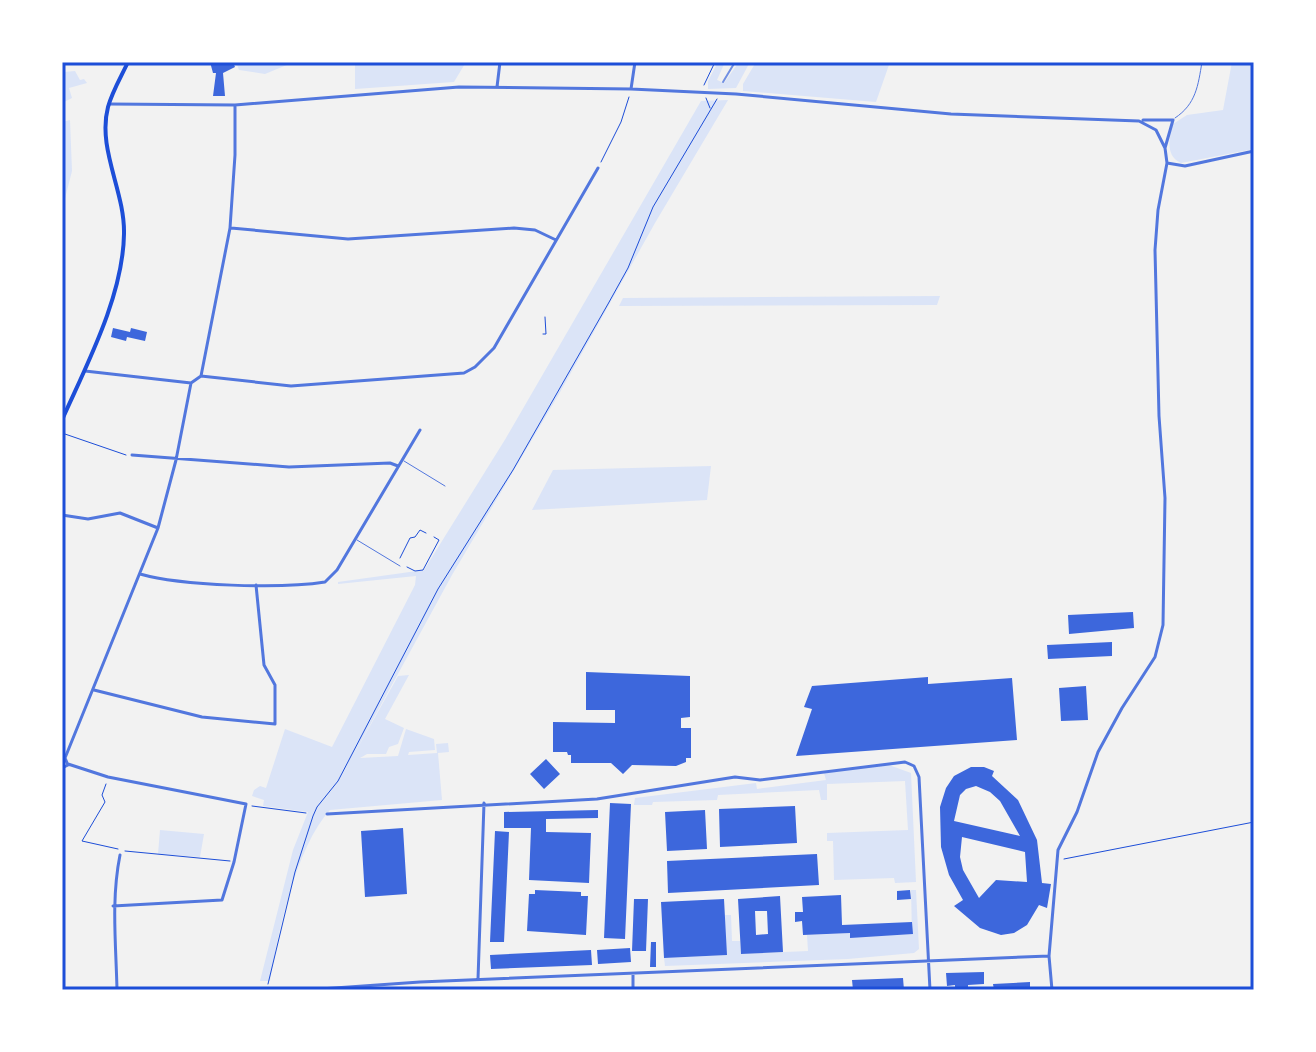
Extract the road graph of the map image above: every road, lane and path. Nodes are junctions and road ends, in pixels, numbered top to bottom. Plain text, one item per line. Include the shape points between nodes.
1 (128, 62) edge
2 (500, 62) edge
3 (635, 62) edge
4 (715, 62) edge
5 (1202, 62) edge
6 (497, 87) junction
7 (630, 91) junction
8 (705, 92) junction
9 (719, 93) junction
10 (109, 104) junction
11 (235, 105) junction
12 (710, 108) junction
13 (1173, 120) junction
14 (1139, 121) junction
15 (1165, 148) junction
16 (1254, 151) edge
17 (1167, 163) junction
18 (598, 168) joint
19 (230, 228) junction
20 (556, 240) junction
21 (545, 317) dead end
22 (543, 334) dead end
23 (85, 371) junction
24 (201, 376) junction
25 (191, 383) junction
26 (62, 420) edge
27 (420, 430) dead end
28 (62, 433) edge
29 (132, 455) joint
30 (176, 460) junction
31 (402, 460) junction
32 (398, 466) junction
33 (445, 486) dead end
34 (62, 515) edge
35 (158, 528) junction
36 (426, 533) dead end
37 (434, 537) dead end
38 (355, 539) junction
39 (396, 564) junction
40 (400, 566) joint
41 (140, 574) junction
42 (256, 585) junction
43 (94, 689) junction
44 (64, 758) edge
45 (68, 764) junction
46 (62, 768) edge
47 (108, 777) junction
48 (484, 803) junction
49 (246, 804) junction
50 (306, 813) dead end
51 (327, 814) dead end
52 (1254, 822) edge
53 (118, 849) dead end
54 (125, 851) dead end
55 (120, 855) dead end
56 (1057, 861) junction
57 (234, 862) junction
58 (113, 906) junction
59 (1049, 956) junction
60 (928, 961) junction
61 (633, 975) junction
62 (475, 981) junction
63 (117, 990) edge
64 (260, 990) edge
65 (267, 990) edge
66 (306, 990) edge
67 (472, 990) edge
68 (633, 990) edge
69 (930, 990) edge
70 (1052, 990) edge

1 - 10 main road
2 - 6 street
3 - 7 street
4 - 8 path via 705,79
5 - 13 lane via 1193,101
6 - 7 street
6 - 11 street
7 - 8 street
7 - 18 path
8 - 9 street
8 - 12 path
9 - 12 path
9 - 14 street via 938,113
10 - 11 street
10 - 23 main road via 105,135 125,233 120,276
11 - 19 street
12 - 65 path via 653,207 608,304 438,589 338,781 317,807 295,872
13 - 14 street
13 - 15 street
14 - 15 street via 1156,130
15 - 17 street
16 - 17 street via 1185,166
17 - 56 street via 1155,250 1165,498 1163,625 1155,657 1095,759
18 - 20 street
19 - 20 street via 348,239 514,228
19 - 24 street
20 - 24 street via 494,348 464,373 291,386
21 - 22 path
23 - 25 street
23 - 26 main road
24 - 25 street
25 - 30 street
27 - 31 street
28 - 29 path
29 - 30 street
30 - 32 street
30 - 35 street
31 - 32 street
31 - 33 lane
32 - 38 street
34 - 35 street via 88,519 120,513
35 - 41 street
36 - 39 path via 420,530 410,538
37 - 40 path via 439,540 423,570
38 - 39 lane
38 - 42 street via 325,582
39 - 40 lane
41 - 42 street
41 - 43 street
42 - 43 street via 264,665 275,685 275,724 202,717
43 - 44 street
44 - 45 street
45 - 46 street
45 - 47 street
47 - 49 street
47 - 53 path via 105,802 82,841
48 - 51 street
48 - 60 street via 597,799 735,777 760,780 905,762 918,771 920,783
48 - 62 street
49 - 50 path
49 - 57 street
52 - 56 path
54 - 57 path
55 - 58 street
56 - 59 street
57 - 58 street via 222,900
58 - 63 street
59 - 60 street
59 - 70 street
60 - 61 street
60 - 69 street
61 - 62 street
61 - 68 street
62 - 66 street
62 - 67 street
64 - 65 street

